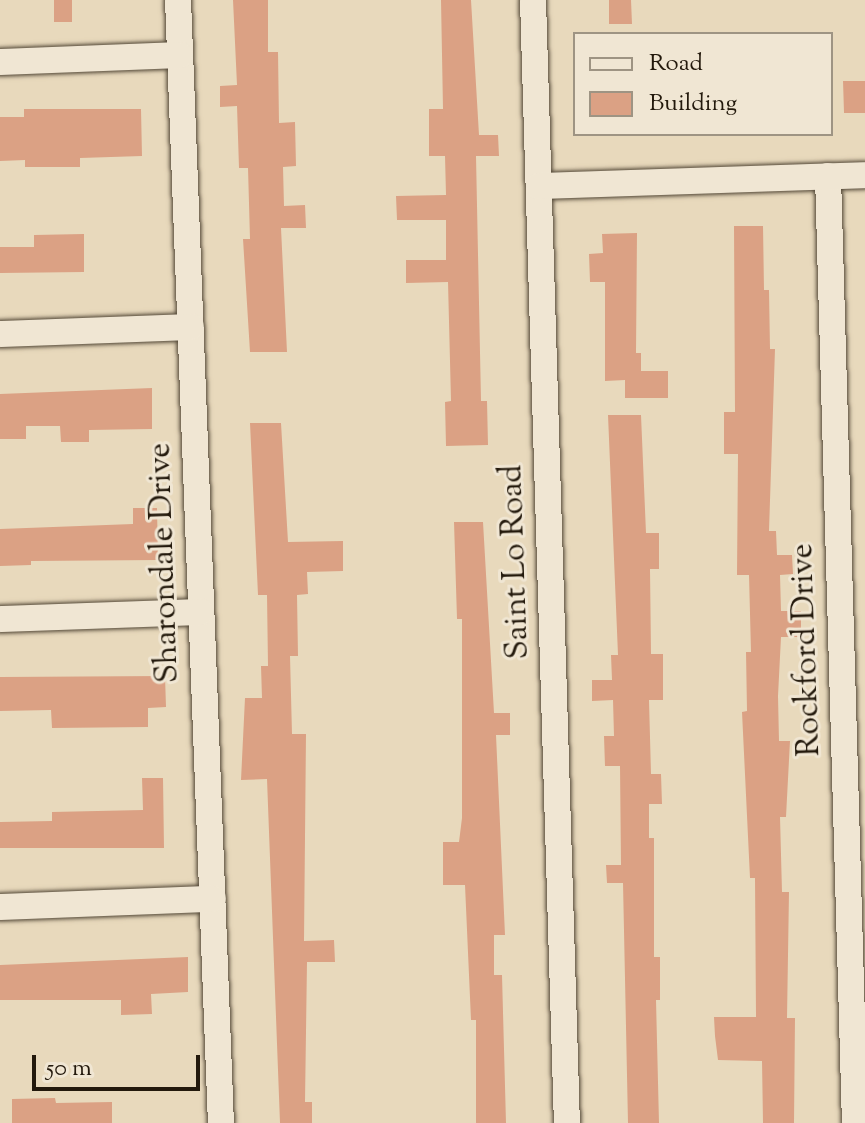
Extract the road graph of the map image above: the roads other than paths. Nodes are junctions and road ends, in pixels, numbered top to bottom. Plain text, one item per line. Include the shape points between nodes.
1 (178, 0) edge
2 (533, 0) edge
3 (180, 55) junction
4 (0, 62) edge
5 (865, 175) edge
6 (828, 176) junction
7 (539, 186) junction
8 (191, 327) junction
9 (0, 334) edge
10 (201, 612) junction
11 (0, 619) edge
12 (213, 899) junction
13 (0, 907) edge
14 (221, 1123) edge
15 (567, 1123) edge
16 (855, 1123) edge

1 - 3 street, Sharondale Drive
2 - 7 street, Saint Lo Road
3 - 4 street
3 - 8 street, Sharondale Drive
5 - 6 street
6 - 7 street
6 - 16 street, Rockford Drive
7 - 15 street, Saint Lo Road
8 - 9 street
8 - 10 street, Sharondale Drive
10 - 11 street
10 - 12 street, Sharondale Drive
12 - 13 street
12 - 14 street, Sharondale Drive

